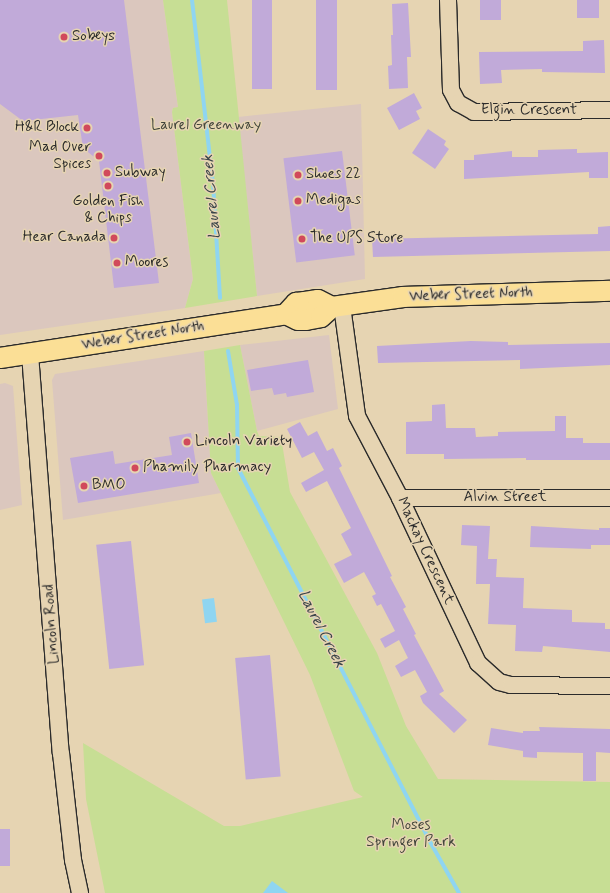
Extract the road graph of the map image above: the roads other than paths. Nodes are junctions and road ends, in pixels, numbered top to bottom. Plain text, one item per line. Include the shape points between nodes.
1 (448, 0) edge
2 (610, 110) edge
3 (610, 291) edge
4 (337, 306) junction
5 (30, 354) junction
6 (0, 358) edge
7 (400, 498) junction
8 (610, 498) edge
9 (610, 686) edge
10 (80, 893) edge

1 - 2 street, Elgin Crescent via 451,90 458,103 474,112
3 - 4 main road, Weber Street North via 447,294
4 - 5 main road, Weber Street North via 320,317 306,320 298,320 286,314
4 - 7 street, Mackay Crescent via 357,416
5 - 6 main road, Weber Street North
5 - 10 street, Lincoln Road via 61,753 73,860
7 - 8 street, Alvin Street
7 - 9 street, Mackay Crescent via 472,654 485,670 499,682 511,685

